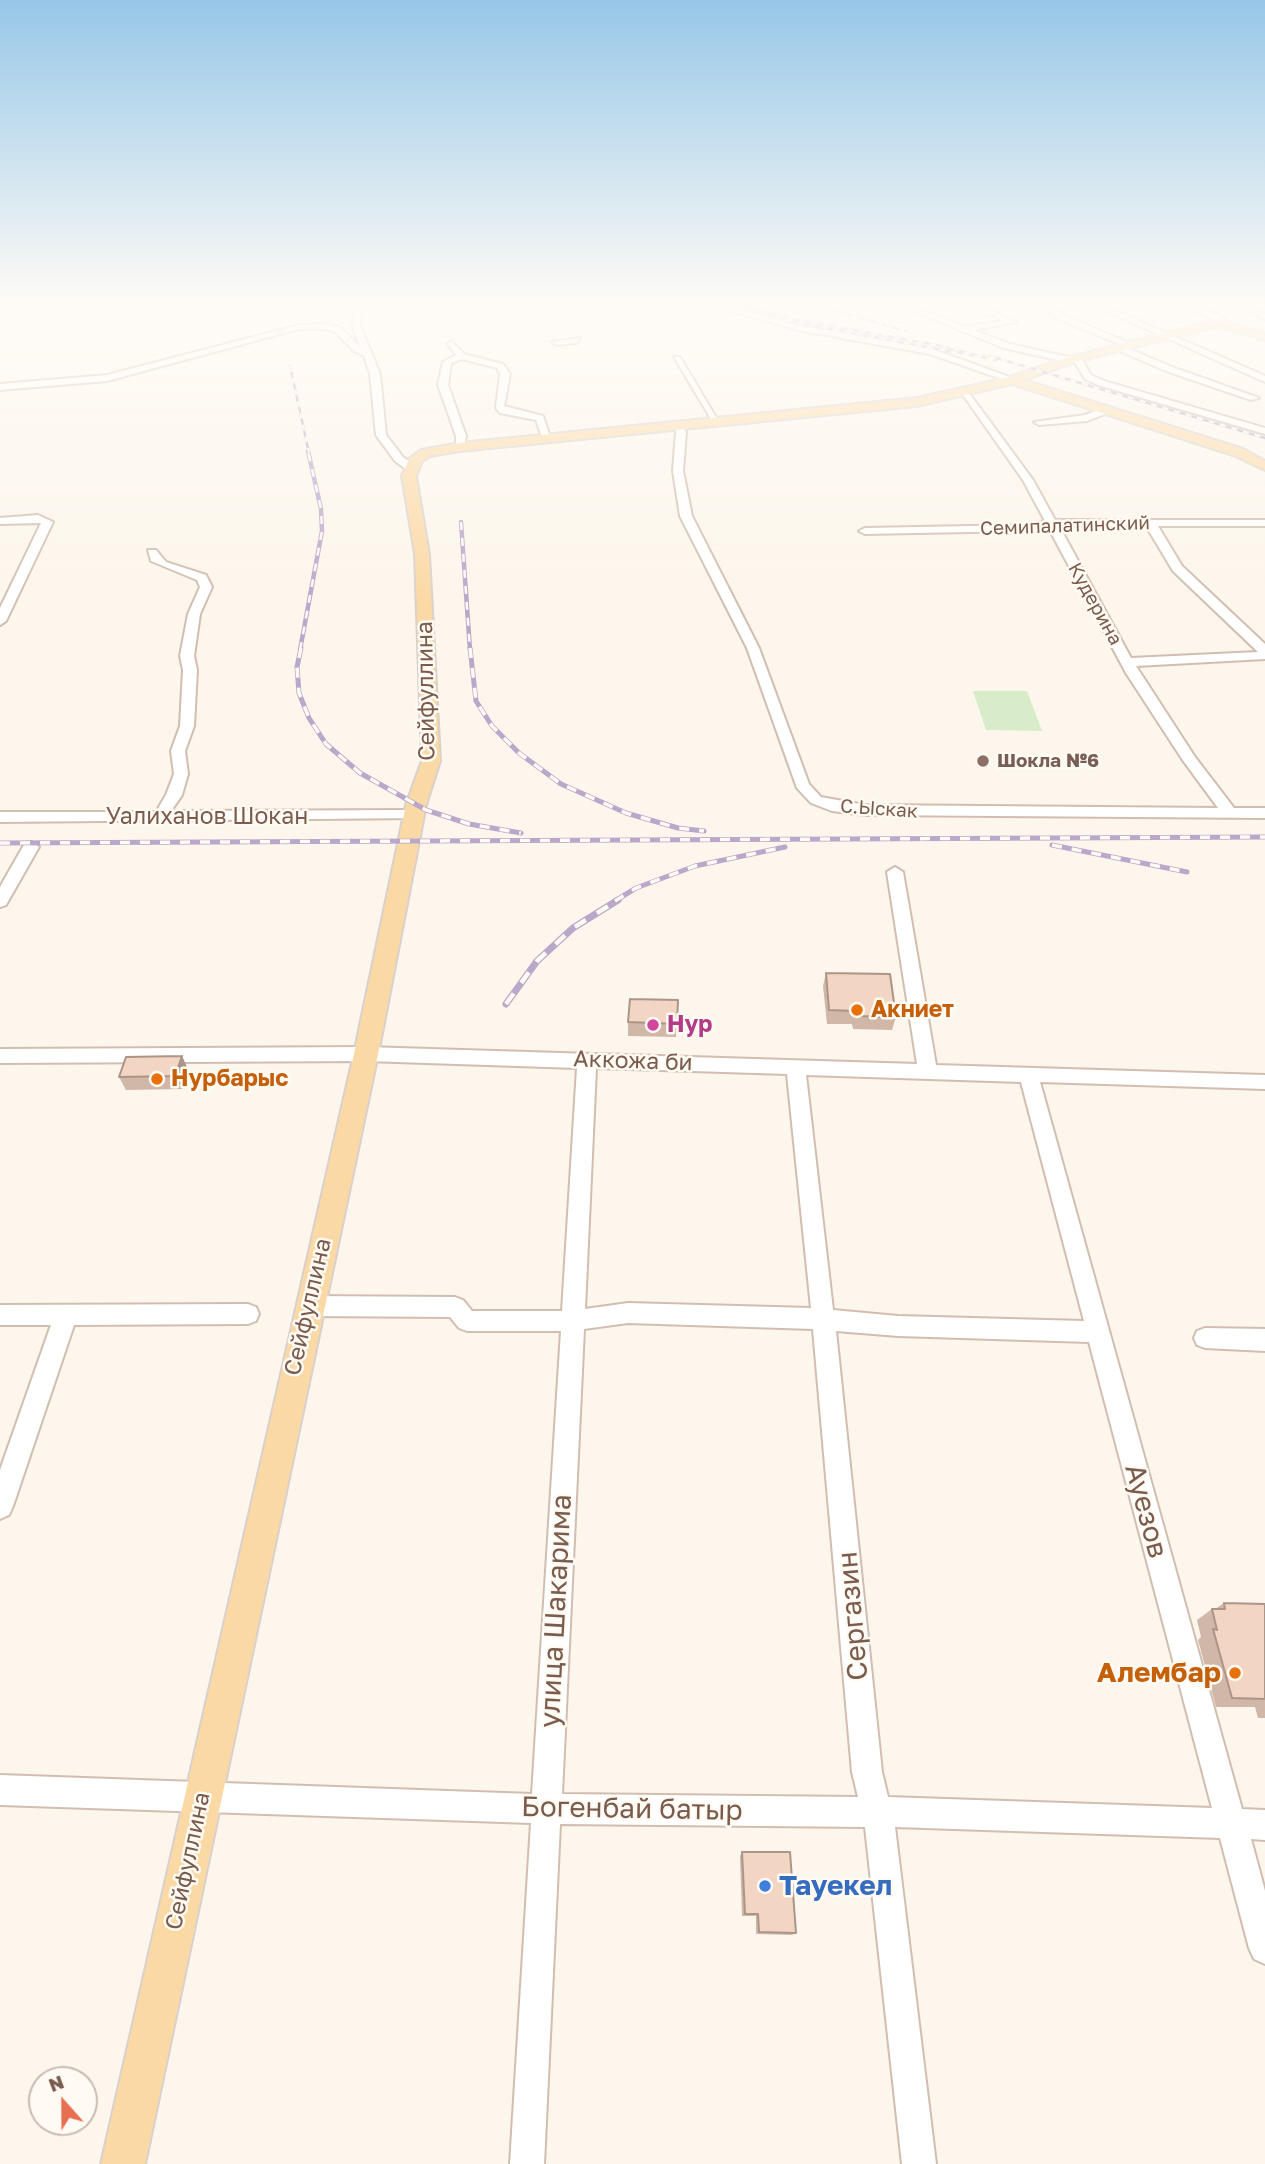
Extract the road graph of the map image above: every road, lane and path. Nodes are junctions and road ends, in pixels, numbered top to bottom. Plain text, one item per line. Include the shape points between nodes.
1 (378, 400) edge
2 (448, 400) edge
3 (500, 400) edge
4 (703, 400) edge
5 (915, 400) edge
6 (972, 400) edge
7 (1076, 400) edge
8 (1158, 400) edge
9 (1194, 400) edge
10 (1182, 407) junction
11 (1107, 410) junction
12 (717, 422) junction
13 (1039, 422) dead end
14 (677, 426) junction
15 (1265, 431) edge
16 (547, 438) junction
17 (460, 447) junction
18 (418, 461) junction
19 (1265, 466) edge
20 (0, 521) edge
21 (1051, 523) junction
22 (1150, 523) junction
23 (1265, 523) edge
24 (865, 531) dead end
25 (152, 552) dead end
26 (0, 621) edge
27 (1265, 653) edge
28 (1127, 662) junction
29 (1230, 813) junction
30 (1265, 813) edge
31 (414, 816) junction
32 (0, 817) edge
33 (159, 818) junction
34 (31, 847) dead end
35 (895, 872) dead end
36 (0, 901) edge
37 (366, 1054) junction
38 (0, 1056) edge
39 (587, 1059) junction
40 (796, 1067) junction
41 (928, 1072) junction
42 (1028, 1073) junction
43 (1265, 1082) edge
44 (308, 1306) junction
45 (248, 1314) dead end
46 (0, 1315) edge
47 (65, 1317) junction
48 (821, 1319) junction
49 (571, 1321) junction
50 (1098, 1332) junction
51 (1205, 1338) dead end
52 (1265, 1340) edge
53 (0, 1506) edge
54 (0, 1790) edge
55 (202, 1795) junction
56 (545, 1809) junction
57 (876, 1813) junction
58 (1231, 1825) junction
59 (1265, 1825) edge
60 (1265, 1948) edge
61 (123, 2164) edge
62 (527, 2164) edge
63 (919, 2164) edge

1 - 18 street via 381,435 399,459
2 - 17 street via 461,436
3 - 16 street via 503,411 540,418
4 - 12 street
5 - 12 main road
6 - 21 street, Кудерина via 1028,480
7 - 11 main road
8 - 10 street
9 - 10 street
10 - 15 street
11 - 13 street via 1087,418
11 - 19 main road via 1238,452
12 - 14 main road
14 - 16 main road
14 - 29 street, С.Ыскак via 686,516 753,648 802,785 816,800 865,810
16 - 17 main road
17 - 18 main road
18 - 31 main road, Сейфуллина via 414,521 422,554 431,761
20 - 26 street via 38,518 47,522
21 - 22 street, Семипалатинский
21 - 24 street, Семипалатинский via 1023,528
21 - 28 street, Кудерина
22 - 23 street, Семипалатинский
22 - 27 street via 1177,568
25 - 33 street via 162,564 202,578 206,587 194,614 187,656 187,726 178,751 181,774
27 - 28 street
28 - 29 street, Кудерина
29 - 30 street, С.Ыскак
31 - 33 street, Уалиханов Шокан
31 - 37 main road, Сейфуллина
32 - 33 street, Уалиханов Шокан
34 - 36 street
35 - 41 street
37 - 38 street, Аккожа би
37 - 39 street, Аккожа би
37 - 44 main road, Сейфуллина
39 - 40 street, Аккожа би
39 - 49 street, улица Шакарима
40 - 41 street, Аккожа би
40 - 48 street, Сергазин
41 - 42 street, Аккожа би
42 - 43 street, Аккожа би
42 - 50 street, Ауезов
44 - 49 street via 455,1307 467,1321
44 - 55 main road, Сейфуллина
45 - 47 street
46 - 47 street
47 - 53 street
48 - 49 street via 628,1313
48 - 50 street
48 - 57 street, Сергазин via 867,1772
49 - 56 street, улица Шакарима
50 - 58 street, Ауезов
51 - 52 street
54 - 55 street, Богенбай батыр
55 - 56 street, Богенбай батыр
55 - 61 main road, Сейфуллина
56 - 57 street, Богенбай батыр
56 - 62 street, улица Шакарима
57 - 58 street, Богенбай батыр via 976,1812
57 - 63 street, Сергазин via 884,1846
58 - 59 street, Богенбай батыр
58 - 60 street, Ауезов

